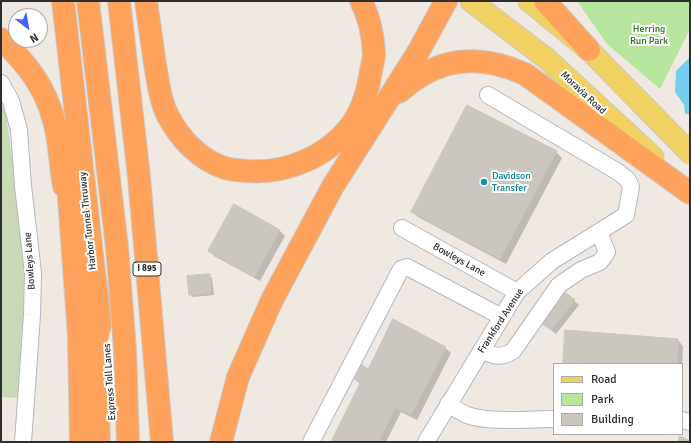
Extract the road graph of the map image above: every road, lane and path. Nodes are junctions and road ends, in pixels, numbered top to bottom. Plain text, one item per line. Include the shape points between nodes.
1 (50, 1) edge
2 (63, 1) edge
3 (88, 1) edge
4 (102, 1) edge
5 (119, 1) edge
6 (146, 1) edge
7 (360, 1) edge
8 (446, 1) edge
9 (471, 1) edge
10 (529, 1) edge
11 (545, 1) edge
12 (1, 40) edge
13 (589, 50) junction
14 (1, 83) edge
15 (488, 95) dead end
16 (383, 106) junction
17 (690, 153) edge
18 (690, 192) edge
19 (70, 199) junction
20 (402, 228) dead end
21 (599, 232) junction
22 (516, 292) junction
23 (502, 317) junction
24 (100, 324) junction
25 (481, 350) junction
26 (448, 404) junction
27 (553, 419) edge
28 (23, 442) edge
29 (81, 442) edge
30 (99, 442) edge
31 (113, 442) edge
32 (128, 442) edge
33 (141, 442) edge
34 (162, 442) edge
35 (221, 442) edge
36 (311, 442) edge
37 (426, 442) edge

1 - 19 highway via 72,186
2 - 24 highway, Harbor Tunnel Thruway
3 - 32 highway via 118,254
4 - 33 highway via 134,279
5 - 34 highway, I 895 via 139,177
6 - 7 highway via 160,98 177,131 199,154 211,161 225,168 256,172 287,168 312,158 327,149 356,118 366,97 374,54 369,24
8 - 16 highway via 417,54
9 - 18 main road, Moravia Road via 547,59
10 - 13 main road
11 - 13 highway
12 - 19 highway via 19,56 47,97 55,122 64,185
13 - 17 main road
14 - 28 street, Bowleys Lane via 11,100 19,130 33,273
15 - 21 street, Frankford Avenue via 628,180 630,187 626,215
16 - 18 highway via 413,79 433,68 468,61 504,66 525,74
16 - 35 highway via 333,186 272,300 238,377
19 - 29 highway via 79,336
20 - 22 street, Bowleys Lane
21 - 22 street, Frankford Avenue via 552,261
21 - 25 street via 607,252 600,262 581,270 559,286 513,351 498,357
22 - 23 street, Frankford Avenue
23 - 25 street, Frankford Avenue
23 - 36 street via 407,267 401,269
24 - 30 highway, Harbor Tunnel Thruway via 96,340
24 - 31 highway, Express Toll Lanes via 106,336
25 - 26 street, Frankford Avenue
26 - 27 street via 480,418
26 - 37 street, Frankford Avenue

